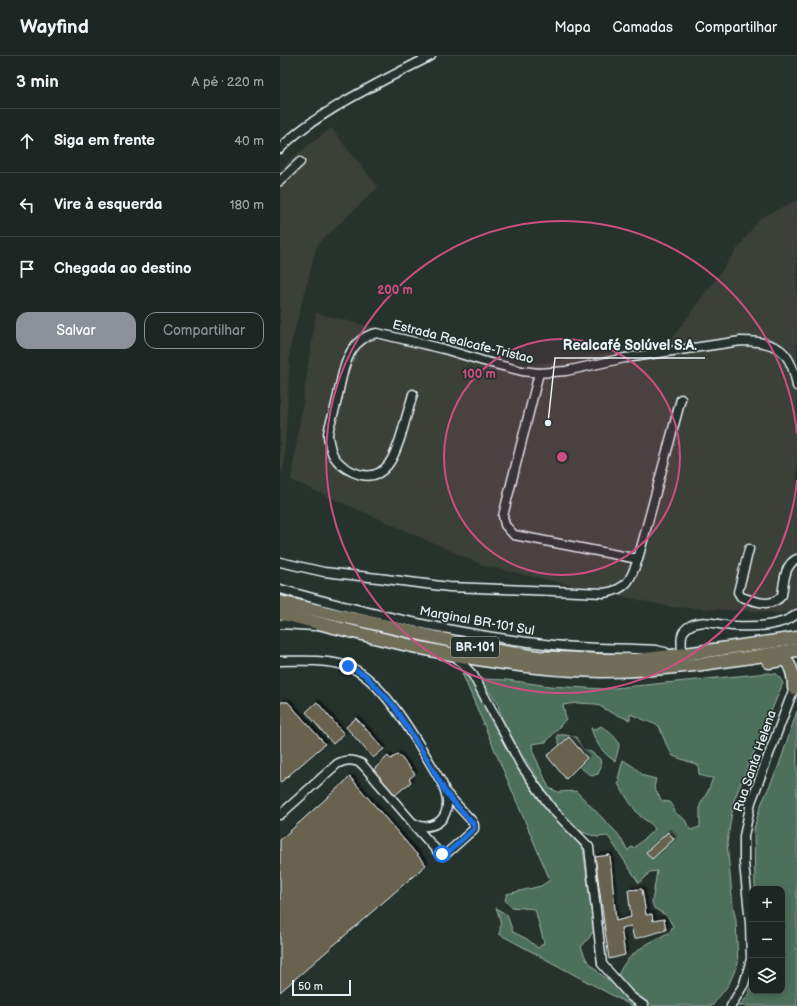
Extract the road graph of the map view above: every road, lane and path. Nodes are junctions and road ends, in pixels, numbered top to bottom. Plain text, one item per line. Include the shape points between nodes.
1 (431, 56) edge
2 (280, 149) edge
3 (300, 162) dead end
4 (280, 181) edge
5 (539, 373) junction
6 (797, 386) edge
7 (413, 394) dead end
8 (681, 399) dead end
9 (749, 550) dead end
10 (638, 559) junction
11 (797, 559) edge
12 (280, 562) edge
13 (280, 589) edge
14 (280, 602) edge
15 (280, 613) edge
16 (797, 614) edge
17 (280, 624) edge
18 (337, 628) junction
19 (797, 638) edge
20 (797, 650) edge
21 (452, 654) junction
22 (677, 656) junction
23 (280, 661) edge
24 (640, 670) junction
25 (795, 687) edge
26 (446, 793) junction
27 (280, 815) edge
28 (412, 822) junction
29 (644, 1006) edge
30 (731, 1006) edge

1 - 2 street via 371,86 308,124
3 - 4 street
5 - 6 street, Estrada Realcafe-Tristao via 566,371 625,358 756,341 778,349 787,356
5 - 7 street, Estrada Realcafe-Tristao via 514,369 444,348 369,334 353,349 346,361 328,433 330,448 340,464 353,472 370,476 379,474 386,468 398,447
5 - 10 street via 503,516 505,525 514,535
8 - 10 street
9 - 11 street via 738,592 741,597 763,603 774,602 780,598 788,567
10 - 12 street via 627,584 620,590 604,594 448,587 324,572
13 - 22 street, Marginal BR-101 Sul via 398,619 483,635 554,645 656,650
14 - 22 highway, BR-101 via 491,650 600,660
15 - 18 highway, BR-101
16 - 22 street via 785,622 765,625 734,626 706,622 695,624 687,628 682,635
17 - 18 street
18 - 21 highway, BR-101
19 - 22 highway, BR-101
20 - 24 highway, BR-101 via 698,666
21 - 24 highway, BR-101 via 555,669
21 - 29 street via 473,675 521,765 548,803 589,847 602,964 630,996
23 - 26 street via 324,661 348,666 365,675 393,705
24 - 25 highway via 706,670 781,660 787,662 791,668
25 - 30 street, Rua Santa Helena via 751,802 744,836 751,959 744,984
26 - 28 street via 448,803 443,818 438,823 425,828
26 - 28 street via 474,825 474,829 446,854 438,852
27 - 28 street via 337,764 350,760 362,764

